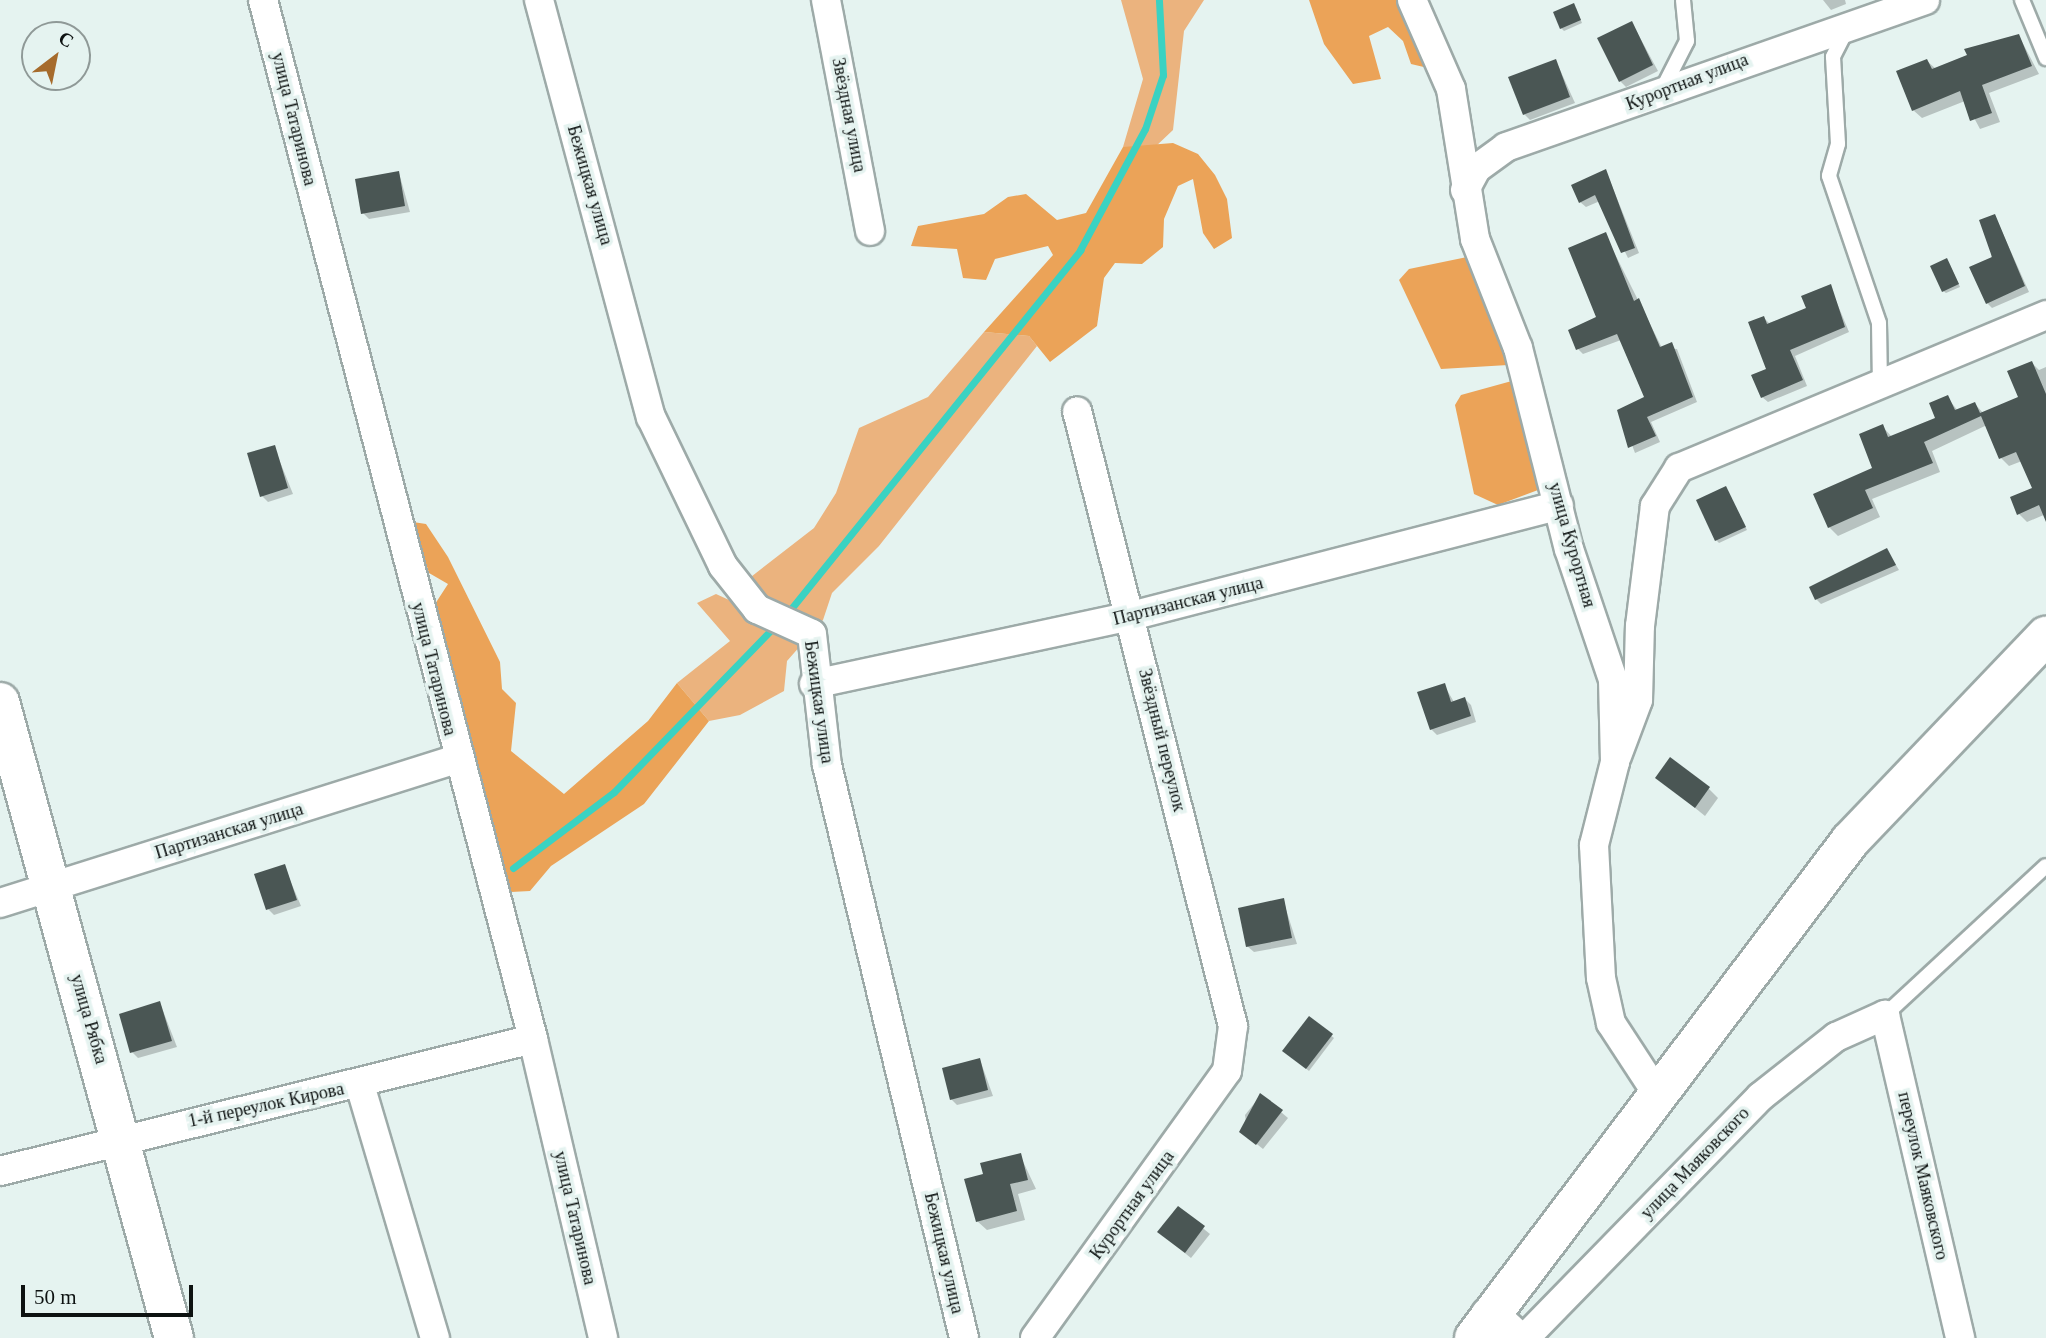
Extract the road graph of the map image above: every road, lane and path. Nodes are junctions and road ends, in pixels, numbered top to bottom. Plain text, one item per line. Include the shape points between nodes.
1 (263, 0) edge
2 (539, 0) edge
3 (826, 0) edge
4 (1412, 0) edge
5 (1683, 0) edge
6 (1925, 0) edge
7 (2022, 0) edge
8 (1851, 24) junction
9 (2046, 58) edge
10 (1662, 90) junction
11 (1465, 190) junction
12 (870, 231) dead end
13 (2046, 315) edge
14 (1880, 384) junction
15 (1077, 411) dead end
16 (1559, 505) junction
17 (1131, 616) junction
18 (2046, 636) edge
19 (814, 684) junction
20 (0, 702) edge
21 (457, 759) junction
22 (1615, 762) junction
23 (2046, 866) edge
24 (51, 887) junction
25 (0, 903) edge
26 (1885, 1015) junction
27 (533, 1039) junction
28 (1227, 1072) joint
29 (360, 1084) junction
30 (1656, 1092) junction
31 (123, 1136) junction
32 (0, 1171) edge
33 (1493, 1331) edge
34 (174, 1338) edge
35 (435, 1338) edge
36 (603, 1338) edge
37 (964, 1338) edge
38 (1035, 1338) edge
39 (1525, 1338) edge
40 (1960, 1338) edge

1 - 21 street, улица Татаринова
2 - 19 street, Бежицкая улица via 651,417 723,566 757,610 812,634
3 - 12 street, Звёздная улица
4 - 11 street, улица Курортная via 1451,89
5 - 10 lane via 1686,41
6 - 8 street, Курортная улица
7 - 9 lane
8 - 10 street, Курортная улица
8 - 14 lane via 1833,57 1839,144 1829,176 1879,323
10 - 11 street, Курортная улица via 1506,147 1476,169
11 - 16 street, улица Курортная via 1475,239 1518,348
13 - 14 street
14 - 22 street via 1704,453 1679,468 1661,490 1640,626 1638,700
15 - 17 street, Звёздный переулок
16 - 17 street, Партизанская улица
16 - 22 street, улица Курортная via 1613,680
17 - 19 street, Партизанская улица
17 - 28 street, Звёздный переулок via 1233,1026
18 - 30 main road via 1850,841
19 - 37 street, Бежицкая улица via 827,765
20 - 24 main road, улица Рябка
21 - 24 street, Партизанская улица
21 - 27 street, улица Татаринова
22 - 30 street, улица Курортная via 1594,845 1601,978 1611,1023
23 - 26 lane
24 - 25 street, Партизанская улица
24 - 31 main road, улица Рябка
26 - 39 street, улица Маяковского via 1836,1037 1760,1097
26 - 40 street, переулок Маяковского
27 - 29 street, 1-й переулок Кирова
27 - 36 street, улица Татаринова
28 - 38 street, Курортная улица
29 - 31 street, 1-й переулок Кирова
29 - 35 street
30 - 33 main road
31 - 32 street, 1-й переулок Кирова
31 - 34 main road, улица Рябка

